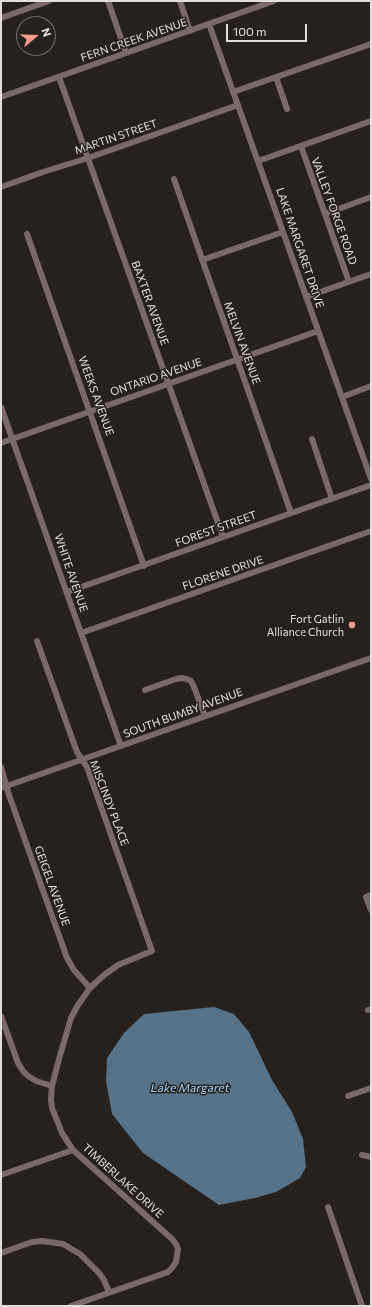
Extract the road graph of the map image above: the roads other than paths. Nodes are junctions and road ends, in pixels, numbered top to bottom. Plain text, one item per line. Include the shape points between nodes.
1 (49, 1) edge
2 (108, 1) edge
3 (180, 1) edge
4 (274, 1) edge
5 (1, 18) edge
6 (210, 24) junction
7 (190, 31) junction
8 (371, 44) edge
9 (126, 53) junction
10 (59, 77) junction
11 (276, 77) junction
12 (233, 92) junction
13 (1, 97) edge
14 (238, 105) junction
15 (287, 109) dead end
16 (371, 121) edge
17 (301, 146) junction
18 (88, 158) junction
19 (258, 161) junction
20 (174, 179) dead end
21 (1, 187) edge
22 (371, 198) edge
23 (325, 214) junction
24 (283, 232) junction
25 (27, 234) dead end
26 (202, 260) junction
27 (371, 274) edge
28 (349, 282) junction
29 (306, 297) junction
30 (318, 331) junction
31 (237, 359) junction
32 (168, 383) junction
33 (371, 386) edge
34 (342, 397) junction
35 (1, 407) edge
36 (90, 411) junction
37 (12, 439) junction
38 (312, 439) dead end
39 (1, 443) edge
40 (371, 480) edge
41 (371, 485) edge
42 (332, 499) junction
43 (292, 513) junction
44 (371, 531) edge
45 (223, 537) junction
46 (144, 566) junction
47 (67, 592) junction
48 (81, 633) junction
49 (37, 640) dead end
50 (371, 658) edge
51 (145, 690) dead end
52 (205, 716) junction
53 (121, 746) junction
54 (82, 760) junction
55 (1, 766) edge
56 (4, 787) edge
57 (369, 896) edge
58 (371, 910) edge
59 (152, 952) joint
60 (90, 988) junction
61 (1, 1016) edge
62 (52, 1086) junction
63 (371, 1088) edge
64 (348, 1096) dead end
65 (73, 1150) junction
66 (362, 1155) dead end
67 (371, 1157) edge
68 (1, 1175) edge
69 (328, 1207) dead end
70 (1, 1253) edge
71 (109, 1292) junction
72 (71, 1306) edge
73 (362, 1306) edge

1 - 5 street
2 - 9 street
3 - 7 street
4 - 6 street, FERN CREEK AVENUE
6 - 7 street, FERN CREEK AVENUE
6 - 12 street, LAKE MARGARET DRIVE
7 - 9 street, FERN CREEK AVENUE
8 - 11 street
9 - 10 street, FERN CREEK AVENUE
10 - 13 street, FERN CREEK AVENUE
10 - 18 street, BAXTER AVENUE
11 - 12 street
11 - 15 street
12 - 14 street, LAKE MARGARET DRIVE
14 - 18 street, MARTIN STREET
14 - 19 street, LAKE MARGARET DRIVE
16 - 17 street
17 - 19 street
17 - 23 street, VALLEY FORGE ROAD
18 - 21 street, MARTIN STREET
18 - 32 street, BAXTER AVENUE
19 - 24 street, LAKE MARGARET DRIVE
20 - 26 street, MELVIN AVENUE
22 - 23 street
23 - 28 street, VALLEY FORGE ROAD
24 - 26 street
24 - 29 street, LAKE MARGARET DRIVE
25 - 36 street, WEEKS AVENUE
26 - 31 street, MELVIN AVENUE
27 - 28 street
28 - 29 street
29 - 30 street, LAKE MARGARET DRIVE
30 - 31 street, ONTARIO AVENUE
30 - 34 street, LAKE MARGARET DRIVE
31 - 32 street, ONTARIO AVENUE
31 - 43 street, MELVIN AVENUE
32 - 36 street, ONTARIO AVENUE
32 - 45 street, BAXTER AVENUE
33 - 34 street
34 - 40 street, LAKE MARGARET DRIVE
35 - 37 street, WHITE AVENUE
36 - 37 street, ONTARIO AVENUE
36 - 46 street, WEEKS AVENUE
37 - 39 street, ONTARIO AVENUE
37 - 47 street, WHITE AVENUE
38 - 42 street
41 - 42 street, FOREST STREET
42 - 43 street, FOREST STREET
43 - 45 street, FOREST STREET
44 - 48 street, FLORENE DRIVE
45 - 46 street, FOREST STREET
46 - 47 street, FOREST STREET
47 - 48 street, WHITE AVENUE
48 - 53 street, WHITE AVENUE
49 - 54 street, MISCINDY PLACE
50 - 52 street, SOUTH BUMBY AVENUE
51 - 52 street via 176,679 187,679 194,687
52 - 53 street, SOUTH BUMBY AVENUE
53 - 54 street, SOUTH BUMBY AVENUE
54 - 56 street, SOUTH BUMBY AVENUE
54 - 59 street, MISCINDY PLACE via 87,767
55 - 56 street, GEIGEL AVENUE
56 - 60 street, GEIGEL AVENUE via 67,958
57 - 58 street
59 - 60 street, TIMBERLAKE DRIVE via 118,966
60 - 62 street, TIMBERLAKE DRIVE via 71,1018
61 - 62 street via 23,1071 36,1081
62 - 65 street, TIMBERLAKE DRIVE via 54,1116
63 - 64 street
65 - 68 street
65 - 71 street, TIMBERLAKE DRIVE via 172,1239 178,1249 176,1262 168,1272
66 - 67 street
69 - 73 street
70 - 71 street via 32,1242 63,1244 80,1254 95,1269
71 - 72 street

